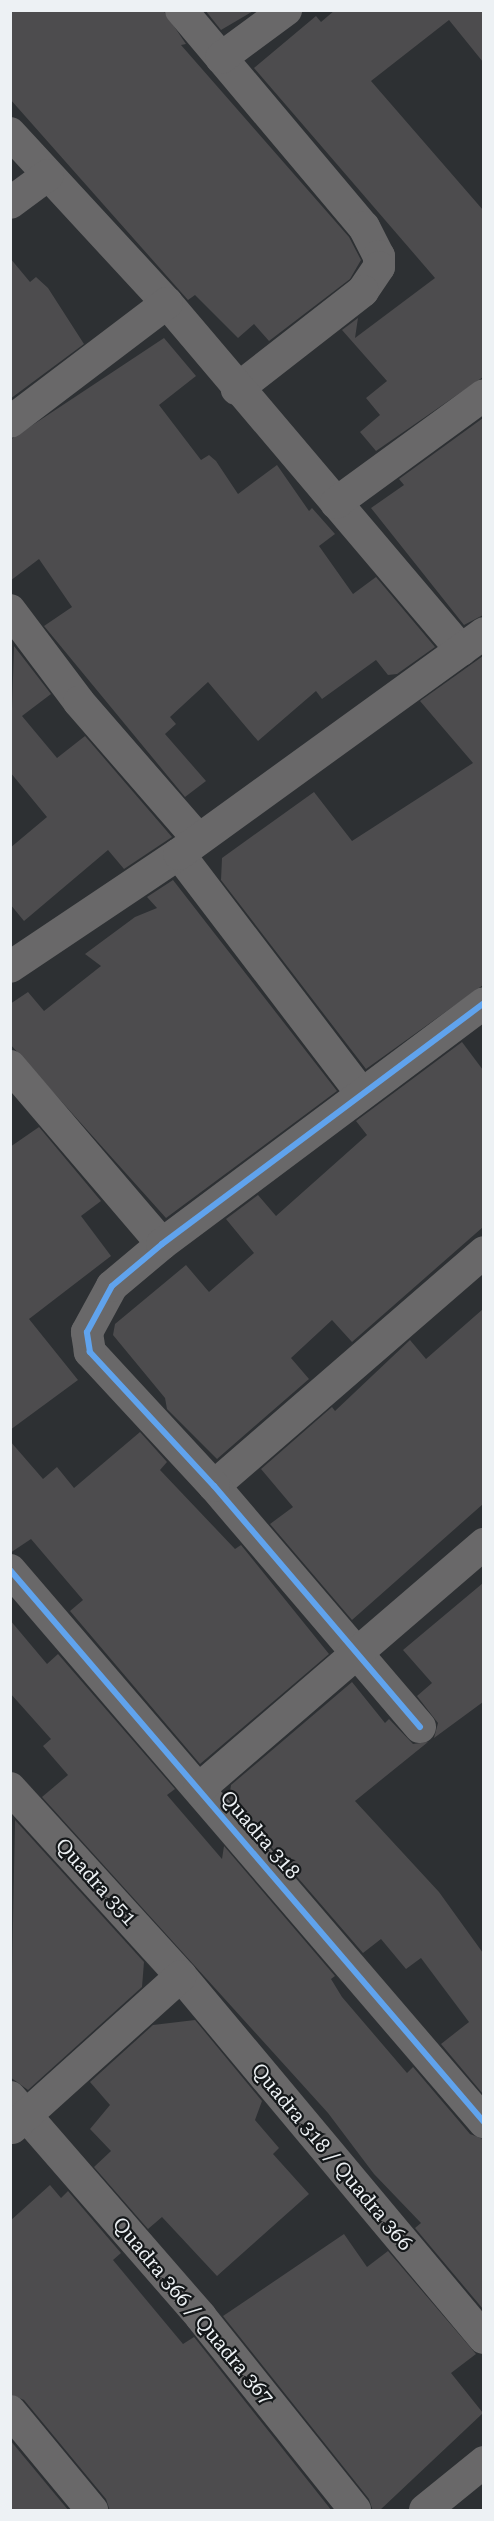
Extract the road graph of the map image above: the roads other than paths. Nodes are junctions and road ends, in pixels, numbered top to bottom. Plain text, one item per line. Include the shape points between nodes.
1 (181, 10) edge
2 (286, 10) edge
3 (221, 58) junction
4 (10, 133) edge
5 (48, 174) junction
6 (10, 203) edge
7 (167, 303) junction
8 (237, 389) junction
9 (483, 395) edge
10 (10, 422) edge
11 (336, 503) junction
12 (10, 610) edge
13 (472, 641) edge
14 (188, 846) junction
15 (13, 960) edge
16 (479, 1016) edge
17 (10, 1066) edge
18 (361, 1093) junction
19 (162, 1244) junction
20 (483, 1252) edge
21 (214, 1486) junction
22 (483, 1544) edge
23 (10, 1570) edge
24 (358, 1652) junction
25 (420, 1727) dead end
26 (10, 1788) edge
27 (199, 1789) junction
28 (181, 1976) junction
29 (16, 2114) edge
30 (483, 2122) edge
31 (483, 2338) edge
32 (10, 2411) edge
33 (483, 2462) edge
34 (93, 2511) edge
35 (355, 2511) edge
36 (425, 2511) edge

1 - 3 street
2 - 3 street
3 - 8 street via 364,227 380,267 373,280 330,320
4 - 5 street
5 - 6 street
5 - 7 street
7 - 8 street
7 - 10 street
8 - 11 street
9 - 11 street
11 - 13 street
12 - 14 street
13 - 14 street
14 - 15 street
14 - 18 street
16 - 18 street
17 - 19 street
18 - 19 street
19 - 21 street via 112,1286 95,1310 87,1332 90,1352
20 - 21 street
21 - 24 street
22 - 24 street
23 - 27 street, Quadra 318
24 - 25 street
24 - 27 street
26 - 28 street, Quadra 351
27 - 30 street, Quadra 318
28 - 29 street
28 - 31 street, Quadra 318 / Quadra 366
29 - 35 street, Quadra 366 / Quadra 367 via 201,2317
32 - 34 street
33 - 36 street

